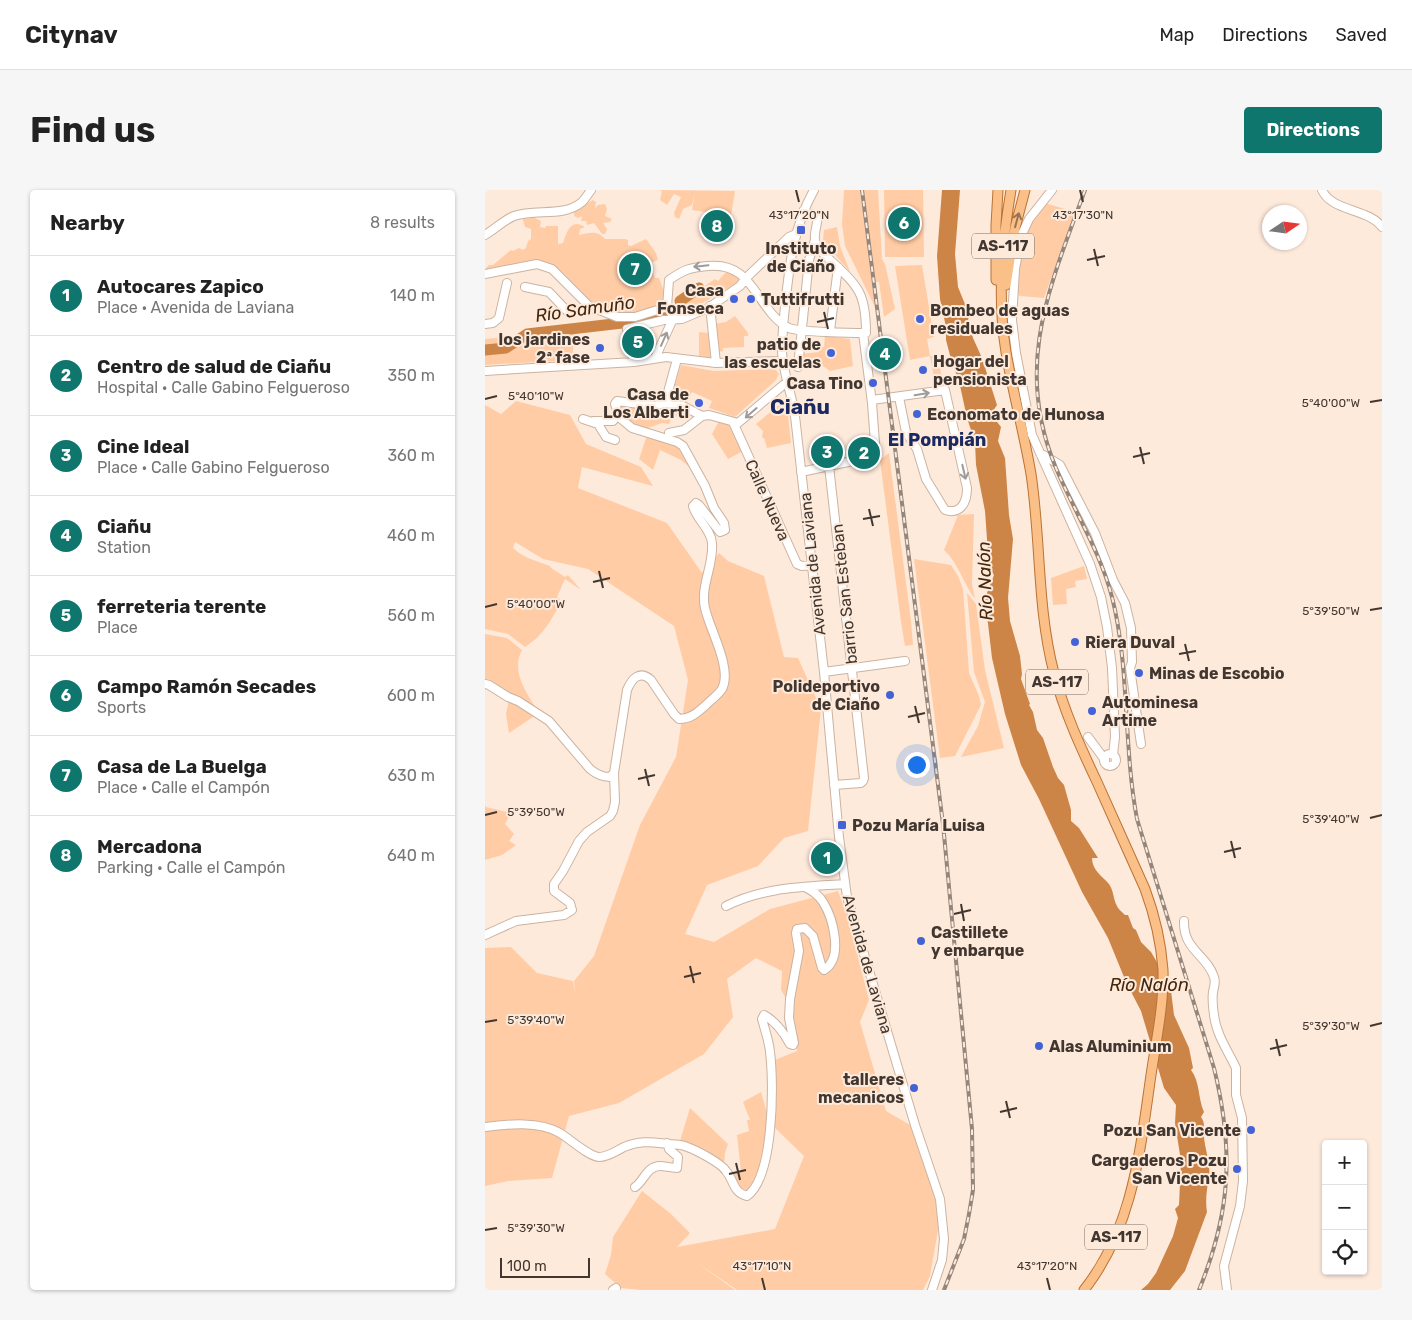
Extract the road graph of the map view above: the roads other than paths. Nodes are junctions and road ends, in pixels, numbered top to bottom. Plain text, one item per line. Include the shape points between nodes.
1 (591, 190) edge
2 (814, 190) edge
3 (998, 190) edge
4 (1011, 190) edge
5 (1025, 190) edge
6 (1053, 190) edge
7 (1322, 190) edge
8 (803, 212) junction
9 (1382, 227) edge
10 (796, 234) junction
11 (485, 235) edge
12 (815, 240) junction
13 (837, 267) junction
14 (485, 274) edge
15 (745, 278) junction
16 (507, 283) dead end
17 (525, 287) dead end
18 (1002, 302) junction
19 (710, 306) junction
20 (667, 307) junction
21 (597, 309) junction
22 (673, 319) junction
23 (1003, 323) junction
24 (485, 324) edge
25 (783, 324) junction
26 (802, 330) junction
27 (830, 331) junction
28 (864, 333) junction
29 (655, 358) junction
30 (677, 358) junction
31 (783, 361) junction
32 (634, 362) junction
33 (717, 364) junction
34 (798, 367) dead end
35 (485, 371) edge
36 (788, 381) junction
37 (899, 397) junction
38 (872, 400) junction
39 (665, 403) junction
40 (618, 414) junction
41 (702, 416) junction
42 (733, 422) junction
43 (669, 433) dead end
44 (615, 440) dead end
45 (1040, 453) junction
46 (829, 466) junction
47 (801, 472) junction
48 (811, 565) junction
49 (905, 662) dead end
50 (852, 668) junction
51 (824, 672) junction
52 (485, 684) edge
53 (1088, 737) dead end
54 (1141, 744) dead end
55 (614, 773) junction
56 (834, 786) junction
57 (845, 884) junction
58 (805, 887) junction
59 (726, 906) dead end
60 (1184, 921) dead end
61 (485, 935) edge
62 (485, 1127) edge
63 (667, 1144) junction
64 (635, 1187) dead end
65 (932, 1290) edge
66 (1084, 1290) edge
67 (1227, 1290) edge

1 - 11 street via 582,202 569,209 514,216
2 - 8 street, Avenida de Laviana
3 - 23 main road via 995,264 999,313
4 - 18 main road, AS-117 via 1002,257
18 -> 5 main road
6 - 45 street via 1023,231 1013,295 1016,353 1032,435
7 - 9 street via 1328,198 1351,211 1369,216
8 - 10 street, Avenida de Laviana
8 - 12 street via 818,217
10 - 15 street
10 - 25 street, Avenida de Laviana
12 - 13 street via 819,249
12 - 26 street via 809,260
13 - 27 street
13 - 28 street via 855,283 863,297 866,314
14 - 21 street via 537,264 552,269 589,306
15 - 19 street via 740,286
15 -> 20 street via 743,274 718,264 689,268 669,280
15 - 25 street
16 - 24 street via 499,318
17 - 21 street via 549,292 568,312
18 - 23 main road, AS-117
19 - 22 street via 682,319
19 - 33 street
20 - 21 street via 635,316 617,317
20 - 22 street
29 -> 22 street
22 - 32 street via 627,329
23 - 66 main road, AS-117 via 1036,510 1043,605 1054,672 1065,710 1145,889 1158,928 1163,972 1141,1147 1128,1204 1108,1253
25 - 26 street
25 - 31 street, Avenida de Laviana
26 - 27 street
26 - 34 street
27 - 28 street
28 - 38 street
29 - 30 street
29 - 32 street
30 - 33 street
30 - 39 street
31 - 33 street
31 - 36 street, Avenida de Laviana
32 - 35 street
36 -> 42 street via 742,422
36 - 47 street, Avenida de Laviana via 794,404
37 -> 37 street via 945,390 967,488 967,500 960,509 945,510 927,479 917,449 906,432
37 - 38 street
38 - 46 street via 876,456
39 - 40 street via 654,406 617,401
39 - 41 street via 683,406
40 - 44 street via 613,421 583,419 599,424 606,437
40 - 55 street via 632,428 683,446 726,528 720,532 699,505 693,506 712,542 704,595 724,675 722,688 691,716 679,719 646,675 634,678 627,690
41 - 42 street
41 - 43 street via 684,430
42 - 48 street, Calle Nueva via 797,564
45 - 53 street via 1090,564 1107,627 1115,737 1109,756 1099,753
45 - 54 street via 1060,465 1095,533 1125,603 1131,628 1131,668
46 - 47 street
46 - 50 street, barrio San Esteban
47 - 48 street, Avenida de Laviana
48 - 51 street, Avenida de Laviana
49 - 50 street
50 - 51 street
50 - 56 street, barrio San Esteban via 864,778 861,782
51 - 56 street, Avenida de Laviana
52 - 55 street via 549,721 596,774 610,777
55 - 61 street via 615,802 610,816 581,838 554,884 554,891 572,906 572,910 564,915 516,921
56 - 57 street, Avenida de Laviana
57 - 58 street
57 - 65 street, Avenida de Laviana via 852,917 940,1200 944,1239 942,1260
58 - 59 street via 762,892
58 - 63 street via 815,892 823,902 835,928 835,955 827,968 821,968 813,936 805,928 797,929 799,951 789,1018 793,1045 779,1027 763,1015 770,1051 770,1135 758,1183 747,1196 740,1195 726,1170 689,1147
60 - 67 street via 1189,942 1214,976 1216,1025 1234,1062 1237,1076 1243,1180 1225,1266
62 - 63 street via 547,1128 599,1157 645,1141
63 - 64 street via 678,1157 677,1168 656,1166

